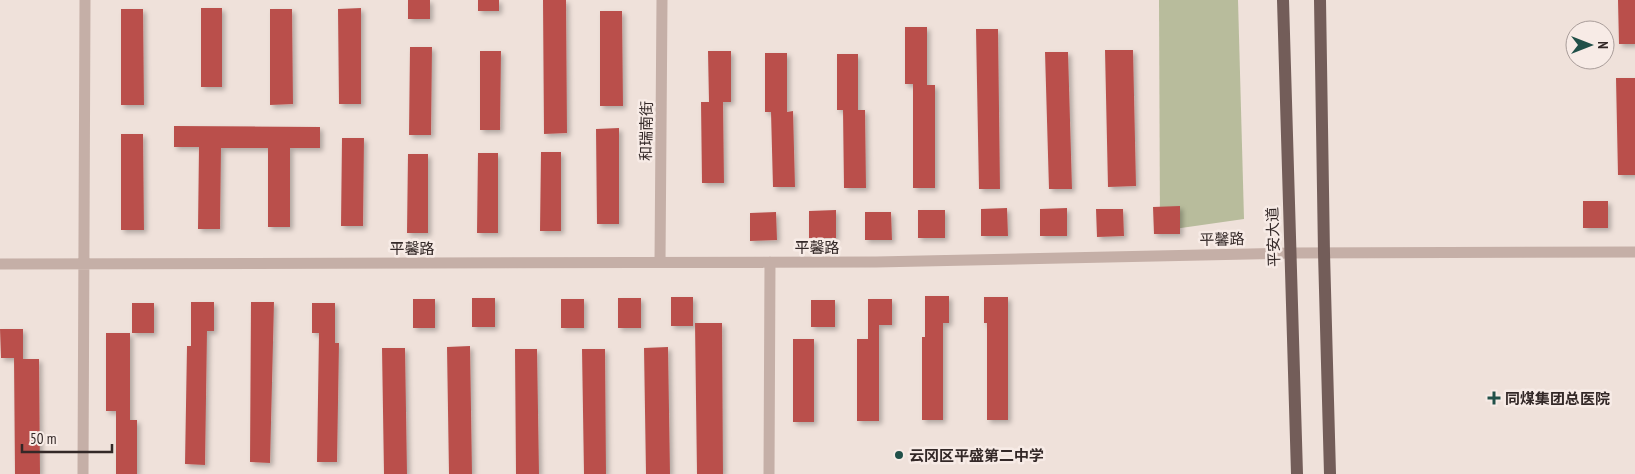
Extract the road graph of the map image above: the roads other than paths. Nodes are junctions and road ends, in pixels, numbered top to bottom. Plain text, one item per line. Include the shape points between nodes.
1 (85, 0) edge
2 (662, 0) edge
3 (1283, 0) edge
4 (1320, 0) edge
5 (1635, 252) edge
6 (1290, 253) junction
7 (1324, 253) junction
8 (660, 262) junction
9 (770, 262) junction
10 (0, 264) edge
11 (84, 264) junction
12 (83, 474) edge
13 (769, 474) edge
14 (1297, 474) edge
15 (1330, 474) edge

1 - 11 street
2 - 8 street, 和瑞南街
3 - 6 main road, 平安大道
4 - 7 main road
5 - 7 street, 平馨路
6 - 7 street, 平馨路
6 - 9 street, 平馨路
6 - 14 main road, 平安大道
7 - 15 main road
8 - 9 street, 平馨路
8 - 11 street, 平馨路
9 - 13 street
10 - 11 street, 平馨路
11 - 12 street

